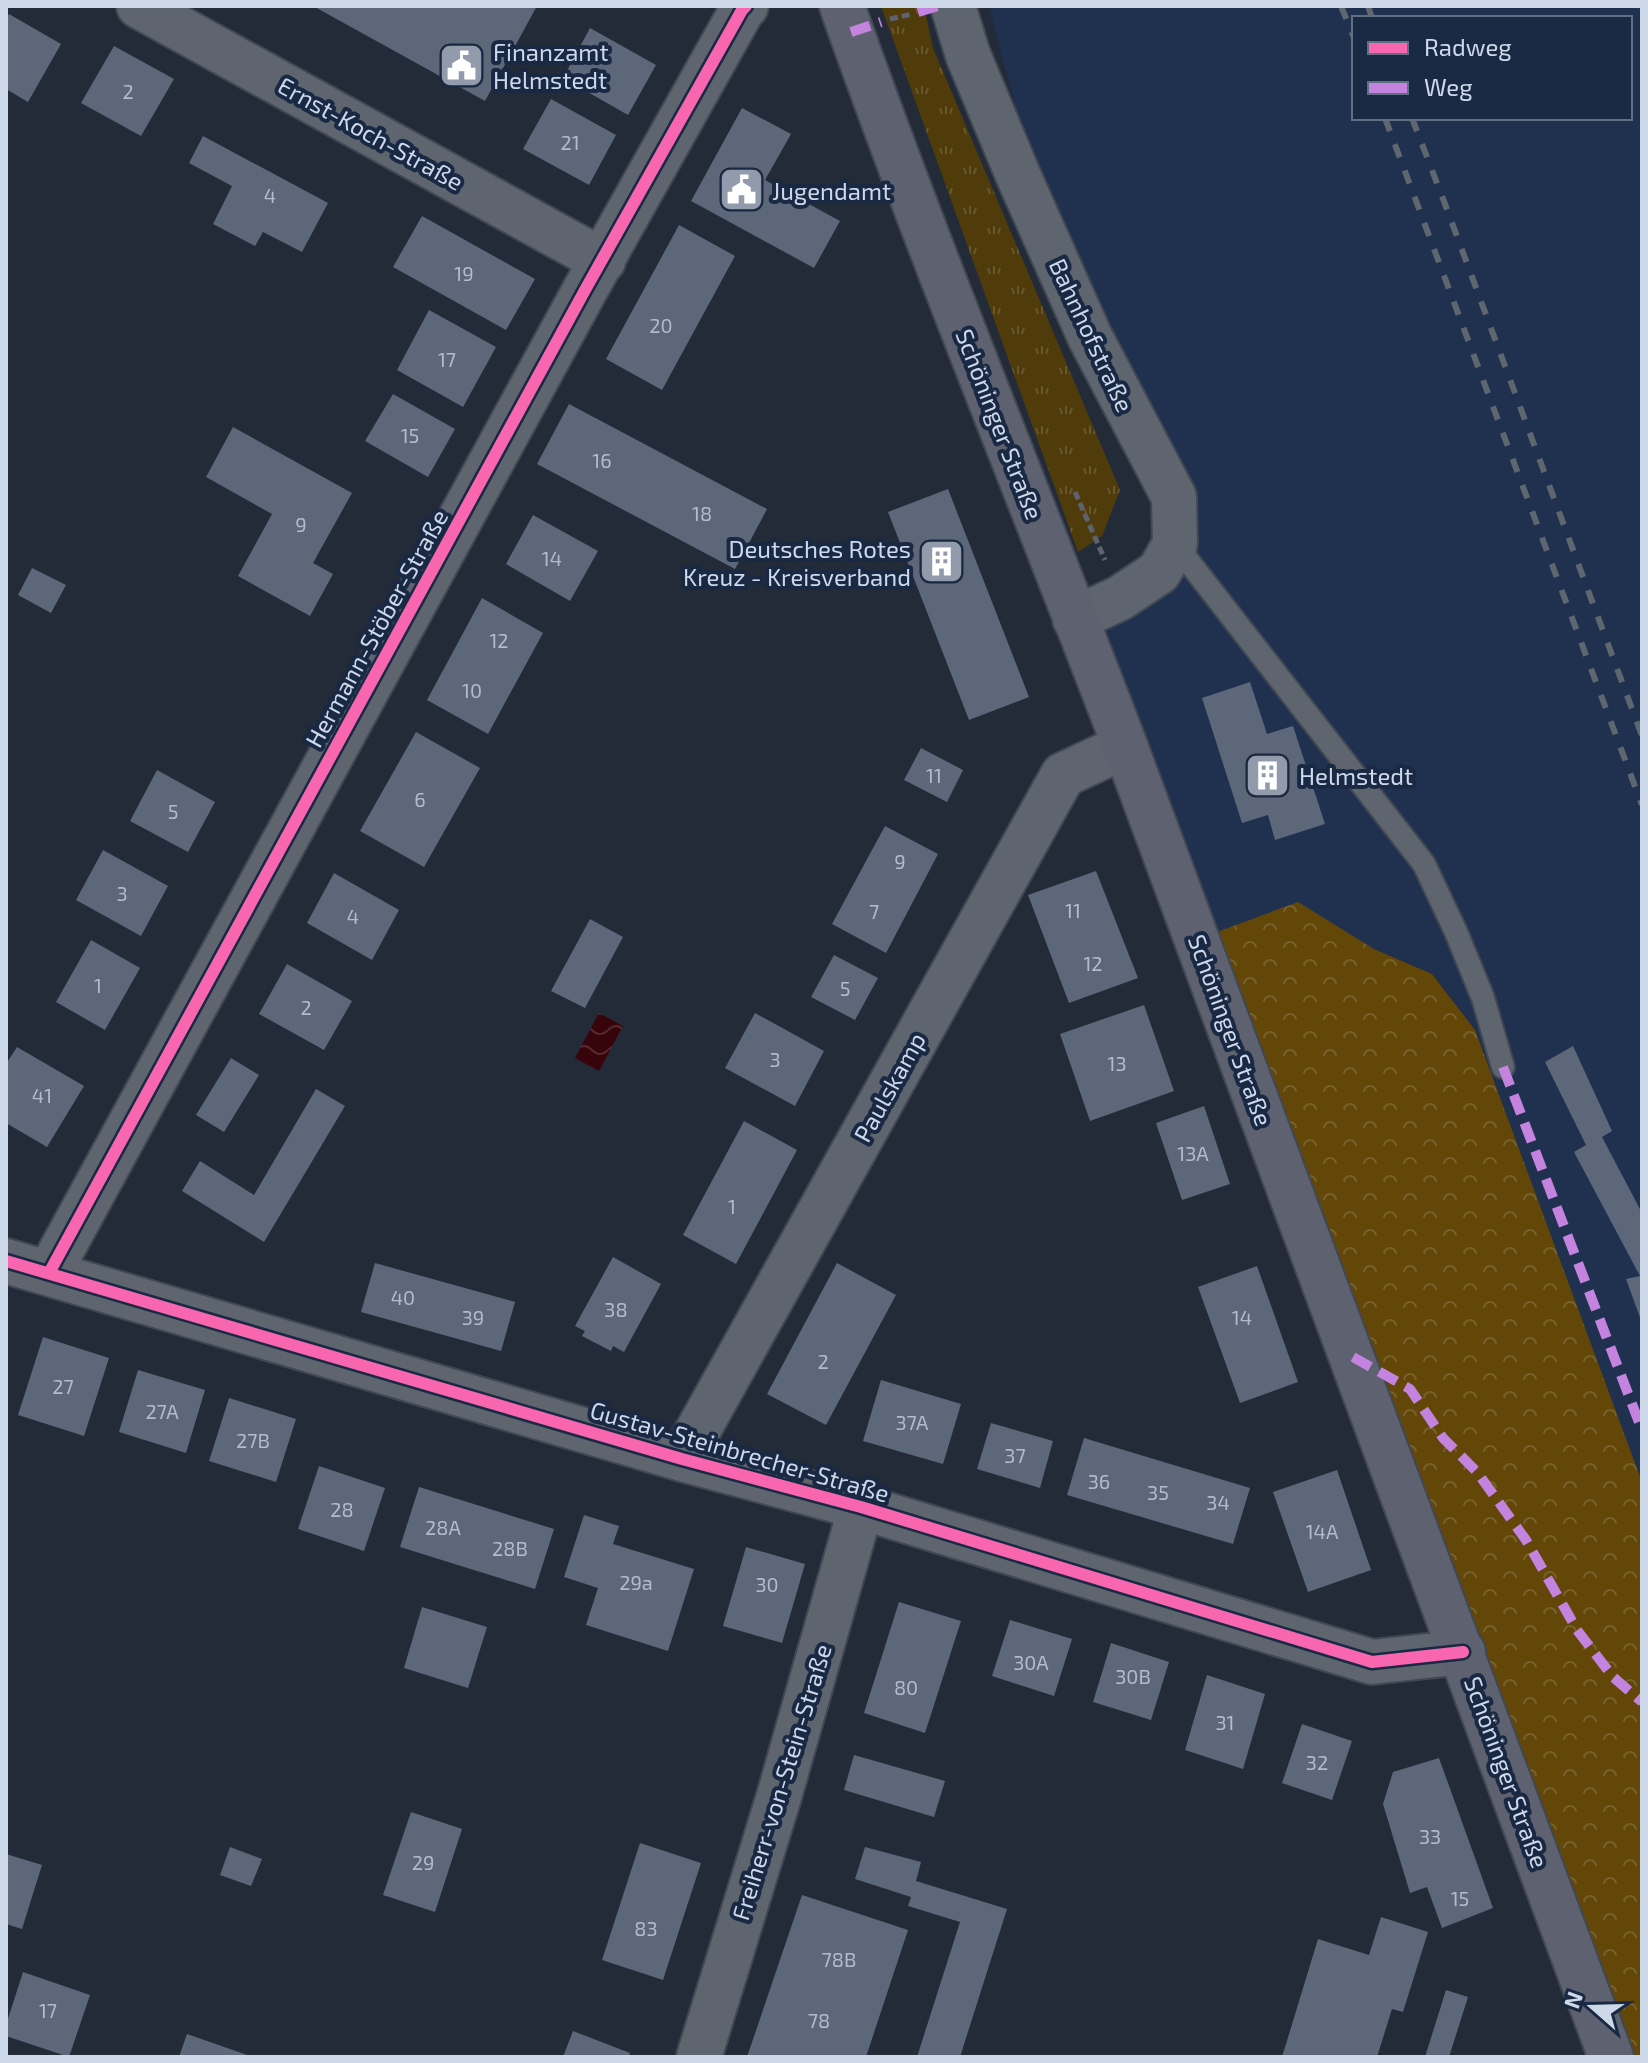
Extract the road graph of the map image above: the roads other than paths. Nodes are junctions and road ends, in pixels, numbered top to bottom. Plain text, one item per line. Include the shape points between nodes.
1 (746, 6) edge
2 (935, 9) edge
3 (161, 11) edge
4 (862, 14) edge
5 (603, 261) junction
6 (1175, 544) junction
7 (1075, 619) junction
8 (1125, 746) junction
9 (1503, 1067) dead end
10 (6, 1261) edge
11 (49, 1273) junction
12 (682, 1459) junction
13 (861, 1507) junction
14 (1463, 1652) junction
15 (699, 2057) edge
16 (1611, 2057) edge

1 - 5 street, Hermann-Stöber-Straße
2 - 6 street, Bahnhofstraße via 974,68 1090,337 1174,497
3 - 5 street, Ernst-Koch-Straße
4 - 7 main road, Schöninger Straße via 946,285
5 - 11 street, Hermann-Stöber-Straße
6 - 7 street via 1159,572
6 - 9 lane via 1424,864 1483,998
7 - 8 main road, Schöninger Straße
8 - 12 street, Paulskamp via 1063,775
8 - 14 main road, Schöninger Straße
10 - 11 street, Gustav-Steinbrecher-Straße
11 - 12 street, Gustav-Steinbrecher-Straße
12 - 13 street, Gustav-Steinbrecher-Straße
13 - 14 street, Gustav-Steinbrecher-Straße via 1372,1662
13 - 15 street, Freiherr-von-Stein-Straße
14 - 16 main road, Schöninger Straße

